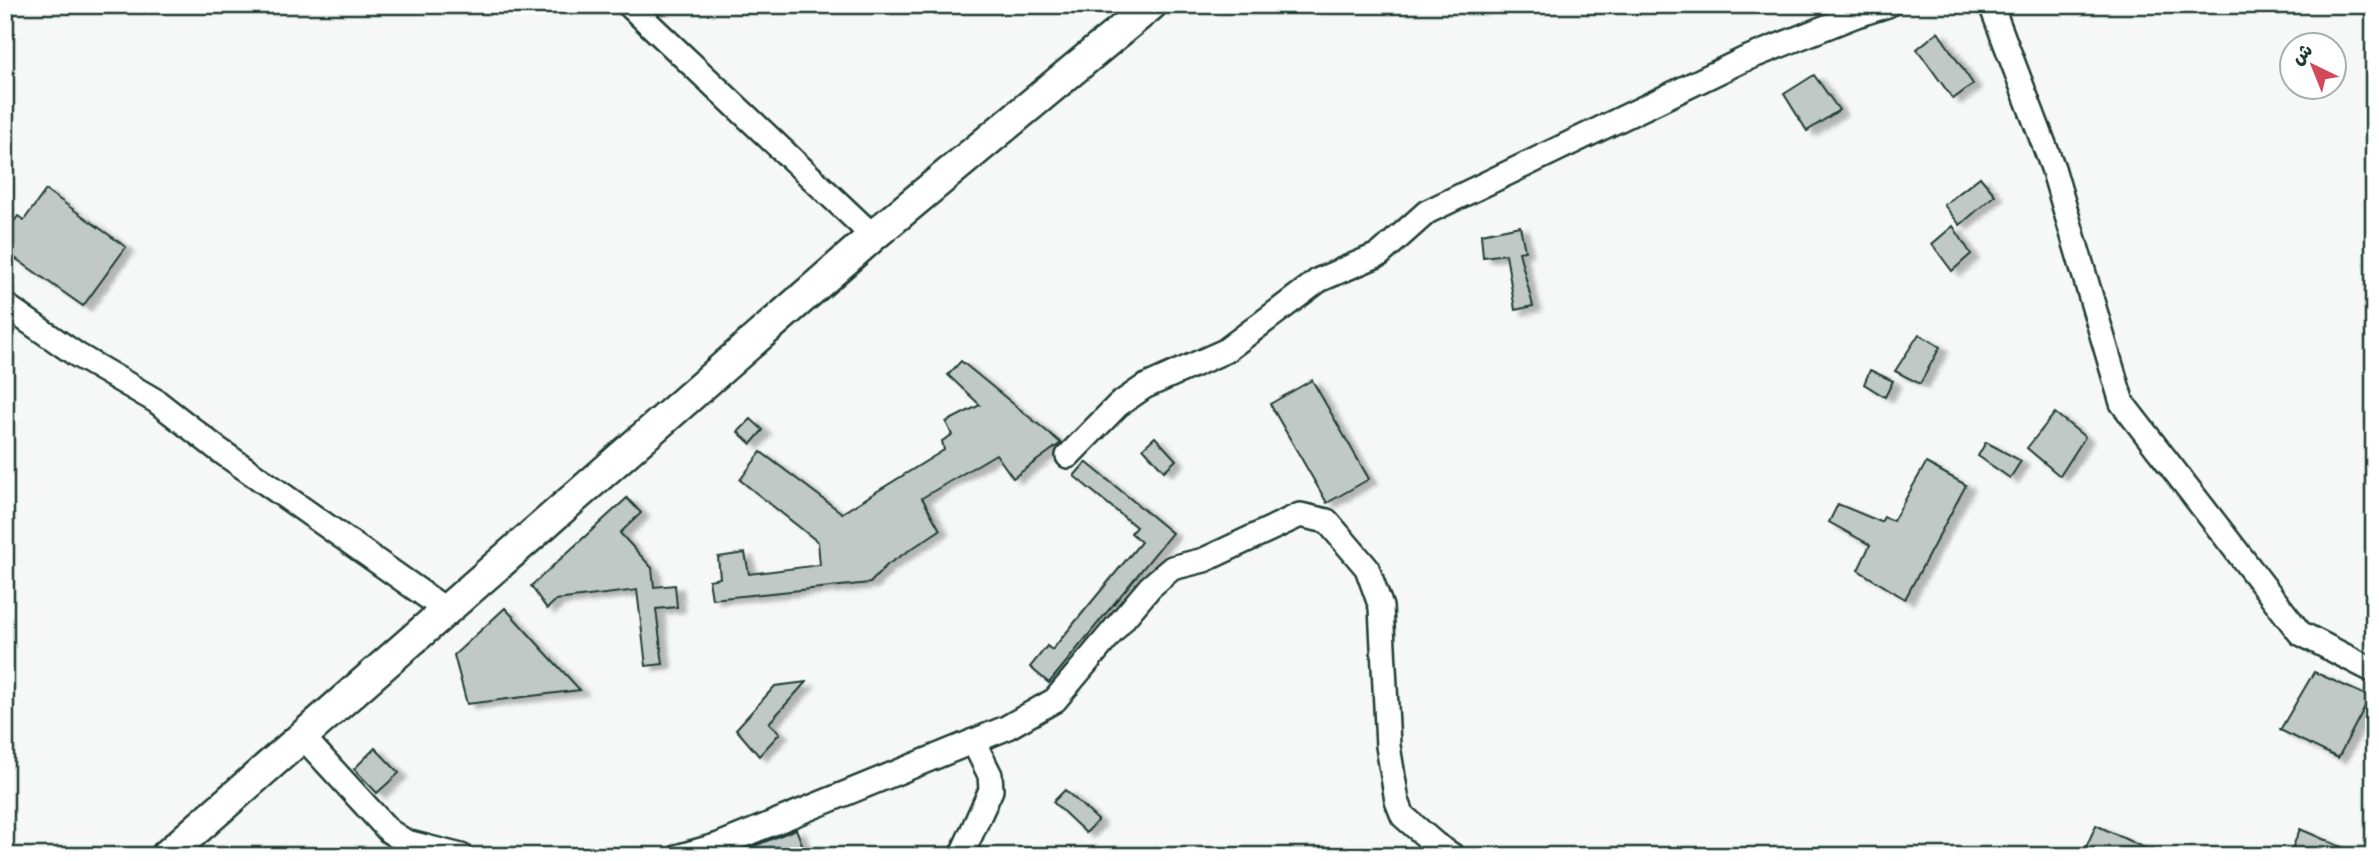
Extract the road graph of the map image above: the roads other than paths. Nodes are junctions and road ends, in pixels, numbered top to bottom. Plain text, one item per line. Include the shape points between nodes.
1 (629, 5) edge
2 (1151, 5) edge
3 (1888, 5) edge
4 (1991, 5) edge
5 (1850, 10) edge
6 (873, 236) junction
7 (5, 305) edge
8 (1068, 456) dead end
9 (446, 610) junction
10 (2374, 671) edge
11 (302, 736) junction
12 (973, 741) junction
13 (409, 849) edge
14 (166, 856) edge
15 (461, 856) edge
16 (681, 856) edge
17 (961, 856) edge
18 (1453, 856) edge

1 - 6 street
2 - 6 main road
3 - 5 street
4 - 10 street via 2053,168 2122,403 2300,634
5 - 8 street via 1427,212 1380,254 1319,281 1225,351 1144,387 1118,405
6 - 9 main road
7 - 9 street via 77,355 156,401
9 - 11 main road
11 - 13 street
11 - 14 main road
12 - 16 street via 719,845
12 - 17 street via 990,775 991,790
12 - 18 street via 1055,699 1150,587 1172,568 1204,559 1300,515 1327,521 1367,568 1381,607 1388,746 1397,801 1403,816
13 - 15 street

